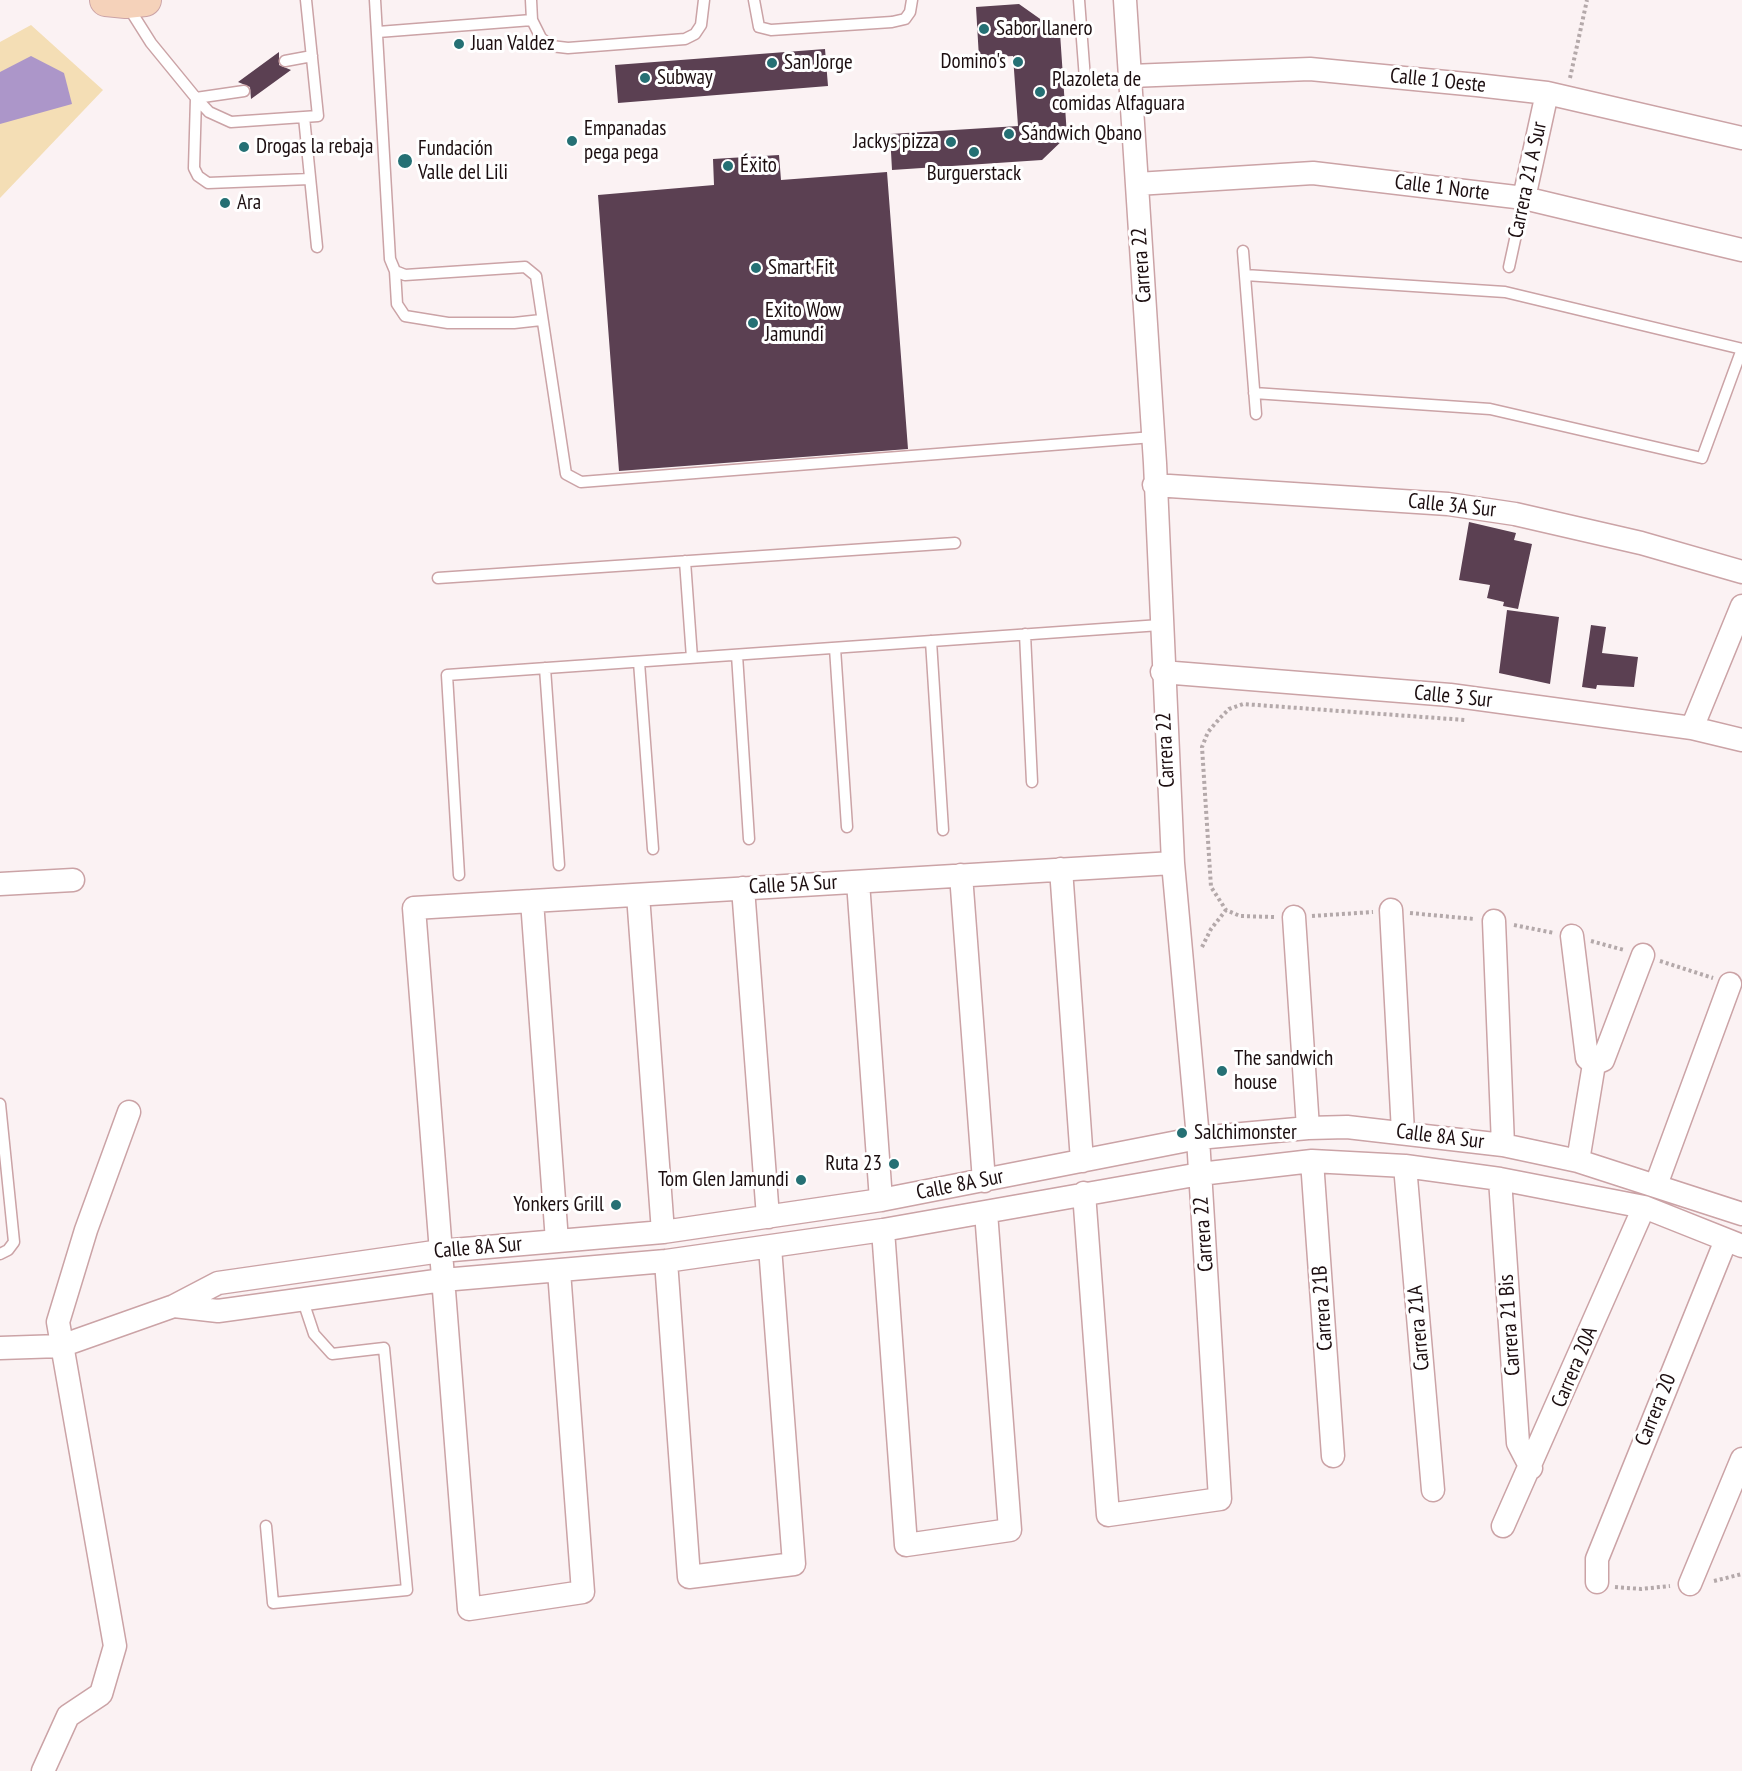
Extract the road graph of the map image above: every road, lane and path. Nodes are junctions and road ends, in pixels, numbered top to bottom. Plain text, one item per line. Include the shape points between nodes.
1 (306, 0) edge
2 (375, 0) edge
3 (531, 0) edge
4 (704, 0) edge
5 (754, 0) edge
6 (912, 0) edge
7 (1079, 0) edge
8 (1125, 0) edge
9 (1587, 0) edge
10 (126, 1) edge
11 (532, 20) junction
12 (378, 32) junction
13 (312, 56) junction
14 (285, 61) dead end
15 (1130, 75) junction
16 (1085, 79) dead end
17 (244, 91) dead end
18 (1547, 93) junction
19 (196, 98) junction
20 (304, 117) junction
21 (1742, 138) edge
22 (310, 179) junction
23 (1137, 184) junction
24 (1524, 198) junction
25 (317, 247) dead end
26 (1243, 250) dead end
27 (1742, 250) edge
28 (1509, 267) dead end
29 (395, 272) junction
30 (1245, 274) junction
31 (541, 320) junction
32 (1742, 349) edge
33 (1254, 393) junction
34 (1256, 414) dead end
35 (1153, 437) junction
36 (1154, 485) junction
37 (955, 543) dead end
38 (685, 561) junction
39 (1742, 572) edge
40 (438, 578) dead end
41 (1742, 606) edge
42 (1160, 625) junction
43 (1025, 634) junction
44 (931, 641) junction
45 (835, 648) junction
46 (737, 655) junction
47 (692, 658) junction
48 (639, 662) junction
49 (544, 668) junction
50 (1162, 672) junction
51 (1467, 720) dead end
52 (1692, 728) junction
53 (1742, 740) edge
54 (1032, 782) dead end
55 (847, 827) dead end
56 (943, 830) dead end
57 (749, 839) dead end
58 (653, 849) dead end
59 (1173, 863) junction
60 (559, 865) dead end
61 (1061, 869) junction
62 (459, 875) dead end
63 (960, 875) junction
64 (73, 880) dead end
65 (858, 882) junction
66 (0, 884) edge
67 (743, 888) junction
68 (638, 895) junction
69 (532, 901) junction
70 (1227, 910) dead end
71 (1390, 910) dead end
72 (1294, 917) dead end
73 (1494, 921) dead end
74 (1572, 936) dead end
75 (1643, 955) dead end
76 (1730, 984) dead end
77 (1594, 1064) junction
78 (0, 1104) edge
79 (129, 1112) dead end
80 (1308, 1128) junction
81 (1403, 1132) junction
82 (1198, 1138) junction
83 (1503, 1145) junction
84 (1082, 1161) junction
85 (1312, 1161) junction
86 (1578, 1161) junction
87 (1405, 1166) junction
88 (1200, 1174) junction
89 (1500, 1179) junction
90 (984, 1181) junction
91 (1656, 1185) junction
92 (1084, 1193) junction
93 (881, 1200) junction
94 (1644, 1207) junction
95 (986, 1212) junction
96 (1741, 1212) edge
97 (768, 1217) junction
98 (883, 1230) junction
99 (663, 1232) junction
100 (557, 1241) junction
101 (1734, 1243) edge
102 (770, 1247) junction
103 (441, 1251) junction
104 (0, 1254) edge
105 (666, 1261) junction
106 (560, 1271) junction
107 (443, 1281) junction
108 (303, 1301) junction
109 (174, 1306) junction
110 (61, 1346) junction
111 (0, 1348) edge
112 (1333, 1456) dead end
113 (1742, 1459) edge
114 (1531, 1468) junction
115 (1433, 1490) dead end
116 (266, 1526) dead end
117 (1503, 1526) dead end
118 (1597, 1582) dead end
119 (1690, 1584) dead end
120 (43, 1771) edge

1 - 13 lane
2 - 12 lane
3 - 11 lane
4 - 11 lane via 701,25 685,39 551,46 541,38
5 - 6 lane via 759,27 771,30 892,22 905,18
7 - 16 lane
8 - 15 street, Carrera 22
9 - 18 path via 1569,85
10 - 19 lane via 152,43
11 - 12 lane
12 - 29 lane via 390,259
13 - 14 lane
13 - 20 lane via 318,116
15 - 18 street, Calle 1 Oeste via 1310,69
15 - 23 street, Carrera 22
17 - 19 lane
18 - 21 street, Calle 1 Oeste
18 - 24 street, Carrera 21 A Sur
19 - 20 lane via 209,112 231,122
19 - 22 lane via 194,168 198,176 208,183
20 - 22 lane
22 - 25 lane
23 - 24 street, Calle 1 Norte via 1313,173
23 - 35 street, Carrera 22
24 - 27 street, Calle 1 Norte
24 - 28 lane, Carrera 21 A Sur
26 - 30 lane
29 - 31 lane via 397,304 405,316 448,323
29 - 31 lane via 405,275 525,267 536,276
30 - 32 lane via 1505,292
30 - 33 lane
31 - 35 lane via 566,474 581,482
32 - 33 lane via 1702,458 1490,409
33 - 34 lane
35 - 36 street, Carrera 22
36 - 39 street, Calle 3A Sur via 1449,504 1515,514 1629,540
36 - 42 street, Carrera 22
37 - 38 lane
38 - 40 lane
38 - 47 lane
41 - 52 street
42 - 43 lane
42 - 50 street, Carrera 22
43 - 44 lane
43 - 54 lane
44 - 45 lane
44 - 56 lane
45 - 46 lane
45 - 55 lane
46 - 47 lane
46 - 57 lane
47 - 48 lane
48 - 49 lane
48 - 58 lane
49 - 60 lane
49 - 62 lane via 447,675
50 - 52 street, Calle 3 Sur via 1450,695
50 - 59 street, Carrera 22
51 - 70 path via 1243,704 1229,709 1208,732 1202,747 1211,887
52 - 53 street, Calle 3 Sur
59 - 61 street, Calle 5A Sur
59 - 82 street, Carrera 22
61 - 63 street, Calle 5A Sur
61 - 84 street
63 - 65 street, Calle 5A Sur
63 - 90 street
64 - 66 street
65 - 67 street, Calle 5A Sur
65 - 93 street
67 - 68 street, Calle 5A Sur
67 - 97 street
68 - 69 street, Calle 5A Sur
68 - 99 street
69 - 100 street
69 - 103 street, Calle 5A Sur via 414,908
71 - 81 street
72 - 80 street
73 - 83 street
74 - 77 street via 1587,1058
75 - 77 street via 1603,1060
76 - 91 street
77 - 86 street
78 - 104 lane via 14,1242
79 - 110 street via 58,1322
80 - 81 street, Calle 8A Sur
80 - 82 street, Calle 8A Sur
81 - 83 street, Calle 8A Sur
82 - 84 street, Calle 8A Sur
82 - 88 street, Carrera 22
83 - 86 street, Calle 8A Sur
84 - 90 street, Calle 8A Sur
85 - 87 street, Calle 8A Sur
85 - 88 street, Calle 8A Sur
85 - 112 street, Carrera 21B
86 - 91 street, Calle 8A Sur
87 - 89 street, Calle 8A Sur
87 - 115 street, Carrera 21A
88 - 92 street, Calle 8A Sur
88 - 92 street, Carrera 22 via 1220,1499 1108,1515
89 - 94 street, Calle 8A Sur
89 - 114 street, Carrera 21 Bis via 1518,1443
90 - 93 street, Calle 8A Sur
91 - 96 street, Calle 8A Sur
92 - 95 street, Calle 8A Sur
93 - 97 street, Calle 8A Sur
94 - 101 street, Calle 8A Sur
94 - 114 street, Carrera 20A
95 - 98 street, Calle 8A Sur
95 - 98 street via 1010,1530 906,1545
97 - 99 street, Calle 8A Sur
98 - 102 street, Calle 8A Sur
99 - 100 street, Calle 8A Sur
100 - 103 street, Calle 8A Sur
101 - 118 street, Carrera 20 via 1597,1559
102 - 105 street, Calle 8A Sur
102 - 105 street via 794,1564 689,1577
103 - 107 street
103 - 109 street, Calle 8A Sur via 218,1283
105 - 106 street, Calle 8A Sur
106 - 107 street, Calle 8A Sur
106 - 107 street via 583,1592 469,1609
107 - 108 street, Calle 8A Sur
108 - 109 street, Calle 8A Sur via 218,1311
108 - 116 lane via 314,1334 332,1354 384,1348 407,1590 273,1603
109 - 110 street, Calle 8A Sur
110 - 111 street, Calle 8A Sur
110 - 120 street via 115,1646 101,1694 68,1716
113 - 119 street
114 - 117 street, Carrera 20A

